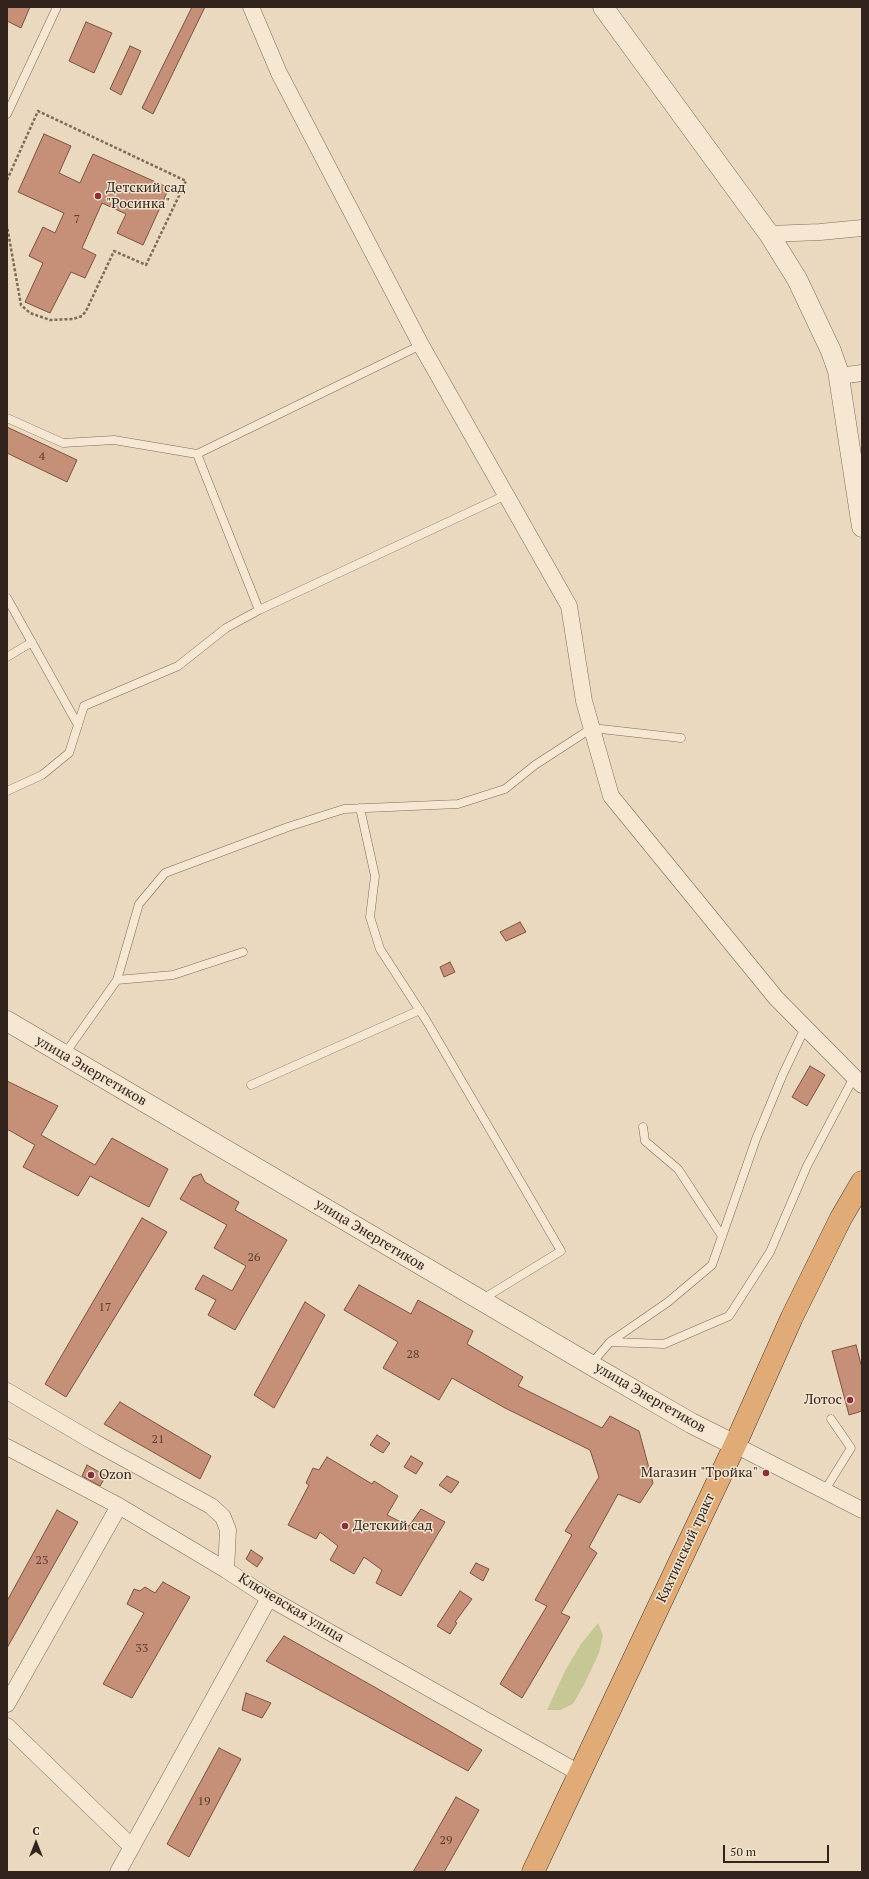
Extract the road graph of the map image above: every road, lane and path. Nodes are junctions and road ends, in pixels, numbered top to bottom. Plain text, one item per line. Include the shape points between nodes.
1 (57, 7) edge
2 (251, 7) edge
3 (603, 7) edge
4 (608, 7) edge
5 (7, 114) edge
6 (7, 180) edge
7 (7, 226) edge
8 (862, 228) edge
9 (768, 234) junction
10 (421, 345) junction
11 (862, 373) edge
12 (839, 376) junction
13 (7, 418) edge
14 (197, 454) junction
15 (506, 495) junction
16 (862, 527) edge
17 (7, 598) edge
18 (259, 610) junction
19 (32, 642) junction
20 (7, 657) edge
21 (78, 725) junction
22 (592, 728) junction
23 (681, 738) dead end
24 (7, 791) edge
25 (360, 808) junction
26 (243, 952) dead end
27 (117, 980) junction
28 (420, 1010) junction
29 (7, 1021) edge
30 (805, 1028) junction
31 (63, 1055) junction
32 (858, 1081) edge
33 (251, 1085) dead end
34 (643, 1127) dead end
35 (860, 1189) edge
36 (722, 1236) junction
37 (480, 1300) junction
38 (610, 1342) junction
39 (591, 1365) junction
40 (7, 1391) edge
41 (831, 1419) dead end
42 (735, 1445) junction
43 (7, 1447) edge
44 (825, 1490) junction
45 (119, 1506) junction
46 (862, 1510) edge
47 (226, 1570) junction
48 (269, 1598) junction
49 (7, 1704) edge
50 (7, 1726) edge
51 (579, 1774) junction
52 (132, 1847) junction
53 (118, 1872) edge
54 (533, 1872) edge

1 - 5 lane
2 - 10 street via 279,73
3 - 4 street
3 - 9 street
6 - 7 path via 38,111 186,181 146,265 114,250 86,311 82,316 73,319 50,320 30,313 21,305
8 - 9 street
9 - 12 street via 796,279 831,351
10 - 14 lane
10 - 15 street
11 - 12 street
12 - 16 street
13 - 14 lane via 63,443 114,440
14 - 18 lane
15 - 18 lane
15 - 22 street via 569,606 584,701
17 - 19 lane
18 - 21 lane via 226,628 178,666 84,706
19 - 20 lane
19 - 21 lane
21 - 24 lane via 69,753 42,775
22 - 23 lane
22 - 25 lane via 505,789 458,804
22 - 30 street via 611,796 776,998
25 - 27 lane via 344,809 288,827 165,873 139,904
25 - 28 lane via 375,876 370,917 380,949
26 - 27 lane via 173,975
27 - 31 lane
28 - 33 lane
28 - 37 lane via 562,1252
29 - 31 street, улица Энергетиков
30 - 32 street
30 - 36 lane via 756,1139
31 - 37 street, улица Энергетиков
32 - 38 lane via 807,1166 770,1252 729,1316 664,1344
34 - 36 lane via 645,1141 678,1168
35 - 42 highway, Кяхтинский тракт via 841,1218 792,1317
36 - 38 lane via 712,1265 668,1302
37 - 39 street, улица Энергетиков
38 - 39 lane
39 - 42 street, улица Энергетиков via 691,1423
40 - 47 street, Ключевская улица via 211,1506 223,1517 228,1530
41 - 44 lane via 852,1448
42 - 44 street
42 - 51 highway, Кяхтинский тракт
43 - 45 street
44 - 46 street
45 - 47 street
45 - 49 street
47 - 48 street, Ключевская улица
48 - 51 street, Ключевская улица
48 - 52 street
50 - 52 street
51 - 54 highway, Кяхтинский тракт
52 - 53 street

